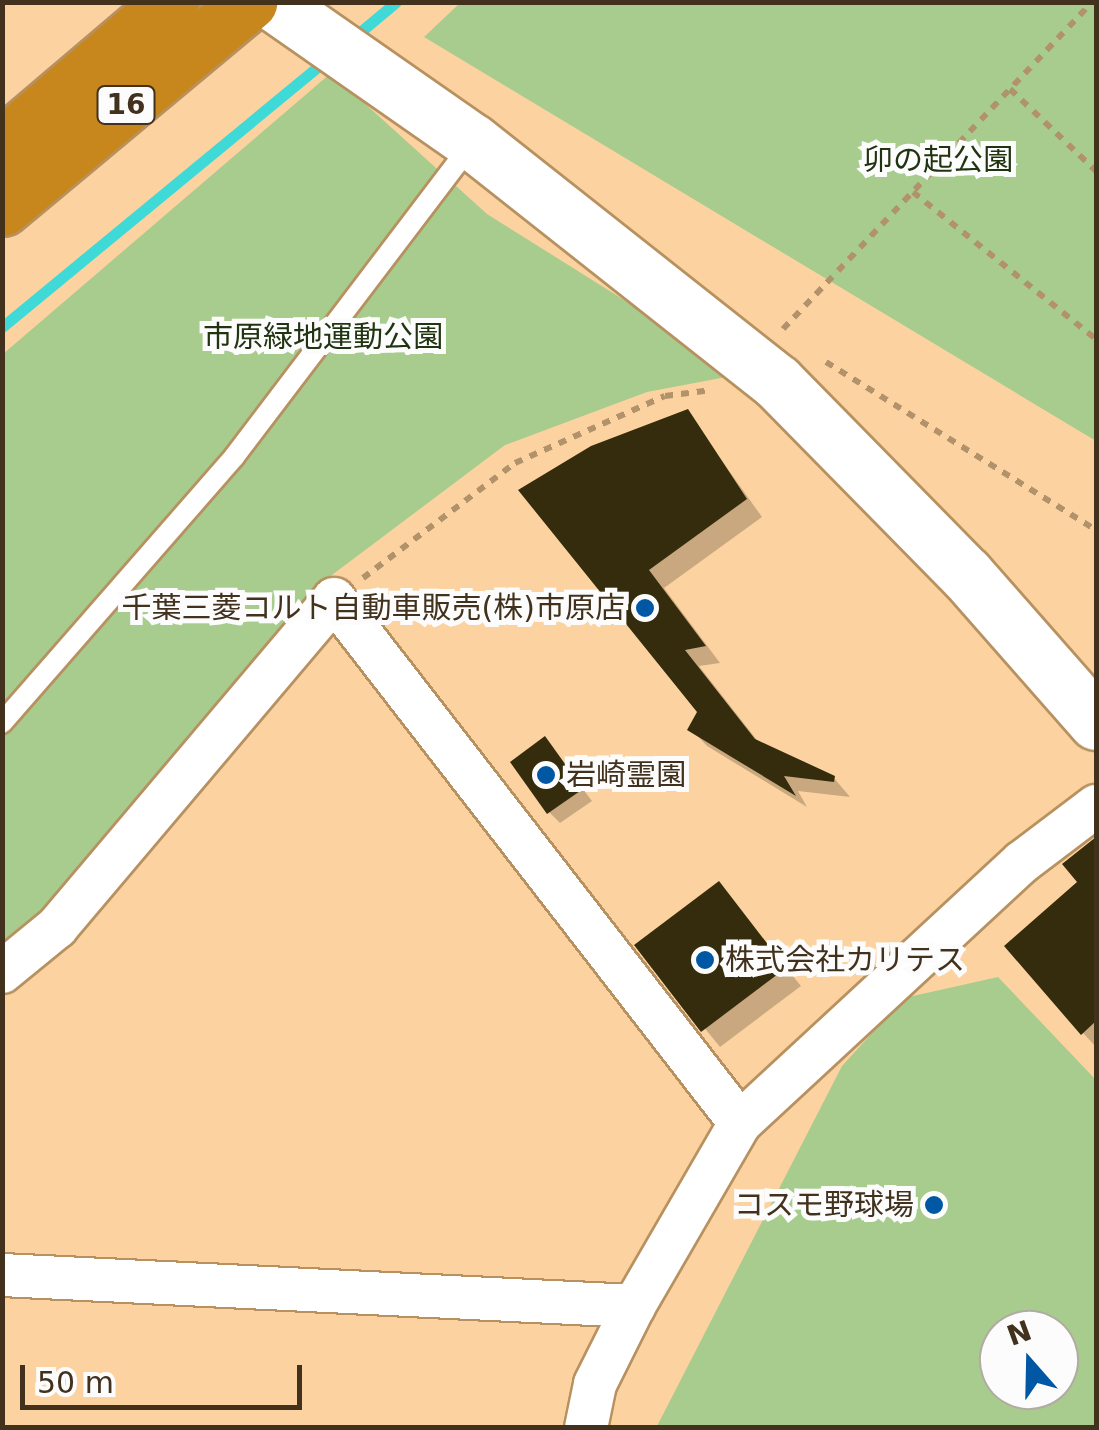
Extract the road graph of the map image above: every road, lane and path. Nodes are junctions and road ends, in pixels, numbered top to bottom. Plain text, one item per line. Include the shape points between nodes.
1 (171, 2) edge
2 (249, 2) edge
3 (272, 2) edge
4 (1092, 2) edge
5 (1010, 89) junction
6 (473, 142) junction
7 (2, 146) edge
8 (1096, 171) edge
9 (913, 192) junction
10 (2, 208) edge
11 (1096, 339) edge
12 (764, 372) junction
13 (334, 599) junction
14 (1096, 722) edge
15 (2, 723) edge
16 (1096, 806) edge
17 (2, 972) edge
18 (740, 1123) junction
19 (2, 1275) edge
20 (634, 1306) junction
21 (586, 1428) edge

1 - 7 highway, 16
2 - 10 highway, 16
3 - 6 street
4 - 5 path
5 - 8 path
5 - 9 path
6 - 12 street
6 - 15 lane via 234,457
9 - 11 path
9 - 12 path
12 - 13 path via 665,396 515,463
12 - 14 street via 966,574
13 - 17 street via 57,927
13 - 18 street
16 - 18 street via 1022,862
18 - 20 street
19 - 20 street
20 - 21 street via 594,1384

